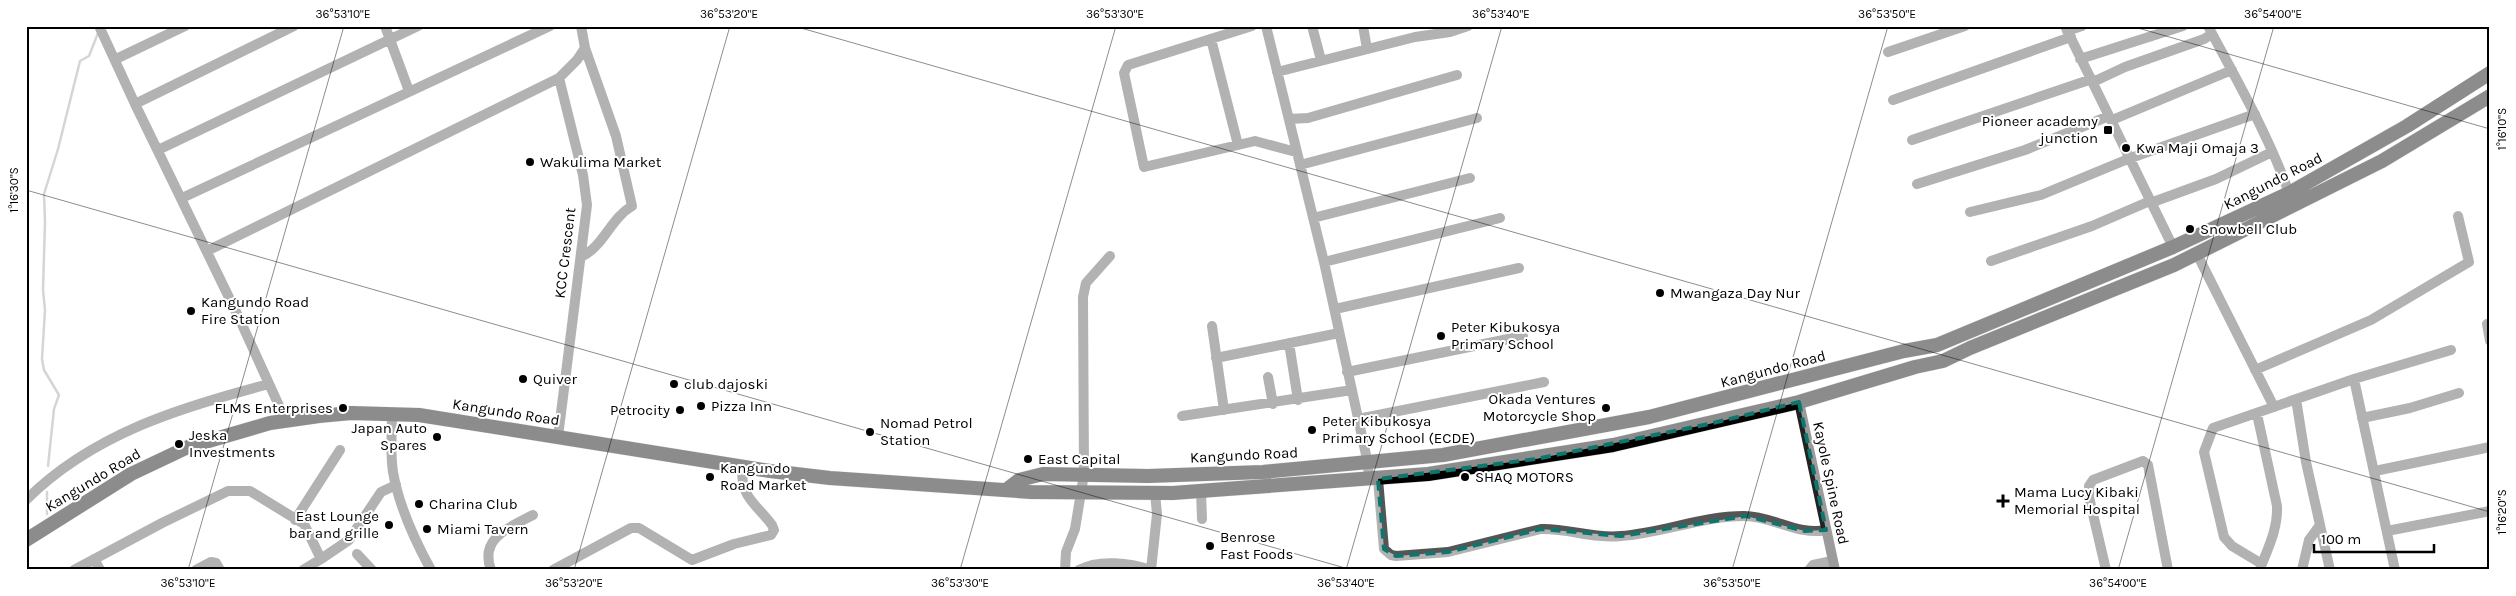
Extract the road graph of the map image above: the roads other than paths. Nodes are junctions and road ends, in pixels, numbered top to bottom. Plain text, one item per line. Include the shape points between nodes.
1 (99, 26) edge
2 (185, 26) edge
3 (294, 26) edge
4 (385, 26) edge
5 (418, 26) edge
6 (550, 26) edge
7 (581, 26) edge
8 (1252, 26) edge
9 (1266, 26) edge
10 (1312, 26) edge
11 (1363, 26) edge
12 (1468, 26) edge
13 (1966, 26) edge
14 (2082, 26) edge
15 (2183, 26) edge
16 (2210, 30) edge
17 (1414, 32) edge
18 (2068, 32) edge
19 (1211, 39) junction
20 (390, 40) junction
21 (585, 48) junction
22 (1366, 49) junction
23 (1888, 52) dead end
24 (116, 59) junction
25 (2080, 59) junction
26 (1321, 60) junction
27 (2232, 70) junction
28 (1276, 72) junction
29 (2490, 73) edge
30 (1457, 75) dead end
31 (559, 78) junction
32 (2092, 80) junction
33 (409, 91) junction
34 (2490, 96) edge
35 (1893, 100) dead end
36 (135, 104) junction
37 (2255, 114) junction
38 (1478, 118) dead end
39 (2110, 118) junction
40 (1289, 119) junction
41 (1912, 140) dead end
42 (1238, 145) junction
43 (158, 150) junction
44 (1296, 152) junction
45 (2272, 152) junction
46 (2128, 159) junction
47 (1300, 165) junction
48 (1470, 178) dead end
49 (1917, 184) dead end
50 (2289, 192) junction
51 (182, 198) junction
52 (2151, 202) junction
53 (1970, 212) dead end
54 (2458, 216) dead end
55 (1313, 218) junction
56 (1500, 218) dead end
57 (2173, 247) junction
58 (207, 251) junction
59 (2197, 254) junction
60 (1110, 256) dead end
61 (581, 257) junction
62 (1991, 261) dead end
63 (1324, 262) junction
64 (1519, 268) dead end
65 (1335, 309) junction
66 (2487, 324) dead end
67 (1212, 326) dead end
68 (1339, 333) junction
69 (1523, 336) dead end
70 (2490, 341) edge
71 (1289, 343) junction
72 (2451, 350) dead end
73 (1216, 358) junction
74 (2255, 370) junction
75 (1348, 372) junction
76 (1268, 376) dead end
77 (2354, 379) junction
78 (1544, 382) dead end
79 (269, 384) junction
80 (1352, 390) junction
81 (2459, 393) dead end
82 (2296, 399) junction
83 (1298, 400) junction
84 (1799, 402) junction
85 (1273, 404) junction
86 (2274, 407) junction
87 (1224, 410) junction
88 (392, 414) junction
89 (2257, 414) junction
90 (1182, 416) dead end
91 (2362, 418) junction
92 (286, 420) junction
93 (1358, 420) junction
94 (558, 437) junction
95 (2490, 447) edge
96 (340, 450) dead end
97 (1368, 464) junction
98 (742, 467) junction
99 (2375, 471) junction
100 (1084, 474) junction
101 (1373, 479) junction
102 (396, 485) junction
103 (1006, 490) junction
104 (1201, 491) junction
105 (1082, 493) junction
106 (1155, 493) junction
107 (26, 500) edge
108 (2490, 511) edge
109 (533, 515) dead end
110 (1202, 519) dead end
111 (294, 520) junction
112 (2320, 525) junction
113 (1826, 530) junction
114 (2387, 531) junction
115 (26, 540) edge
116 (357, 554) dead end
117 (94, 559) junction
118 (321, 559) junction
119 (1834, 566) edge
120 (2261, 567) edge
121 (560, 568) edge
122 (74, 570) edge
123 (100, 570) edge
124 (196, 570) edge
125 (220, 570) edge
126 (302, 570) edge
127 (372, 570) edge
128 (431, 570) edge
129 (491, 570) edge
130 (1065, 570) edge
131 (1079, 570) edge
132 (1151, 570) edge
133 (1809, 570) edge
134 (2106, 570) edge
135 (2168, 570) edge
136 (2302, 570) edge
137 (2330, 570) edge
138 (2395, 570) edge

1 - 24 street
2 - 24 street
3 - 36 street
4 - 20 street
5 - 20 street
6 - 33 street
7 - 21 street
8 - 19 street
9 - 28 street
10 - 26 street
11 - 22 street
12 - 17 street via 1450,32
13 - 23 street
14 - 18 street
15 - 25 street
16 - 27 street
16 - 32 street via 2204,39
17 - 22 street
18 - 25 street
18 - 35 street
19 - 42 street
19 - 42 street via 1128,64 1125,68 1144,167
20 - 33 street
20 - 43 street
21 - 31 street
21 - 61 street via 616,136 632,206 615,219 591,252
22 - 26 street
24 - 36 street
25 - 32 street
26 - 28 street
27 - 37 street
27 - 39 street
28 - 40 street
29 - 50 highway, Kangundo Road via 2400,131
30 - 40 street via 1308,118
31 - 58 street
31 - 61 street, KCC Crescent via 586,195
32 - 39 street
32 - 41 street
33 - 51 street
34 - 59 highway, Kangundo Road via 2382,162
36 - 43 street
37 - 45 street
37 - 46 street
38 - 47 street
39 - 46 street
39 - 49 street via 2025,150
40 - 44 street
42 - 44 street via 1260,141
43 - 51 street
44 - 47 street
45 - 50 street
45 - 52 street via 2216,179
46 - 52 street
46 - 53 street via 2041,195
47 - 55 street
48 - 55 street
50 - 57 highway, Kangundo Road
51 - 58 street
52 - 57 street
52 - 62 street
54 - 74 street via 2470,262 2371,320
55 - 63 street
56 - 63 street
57 - 97 highway, Kangundo Road via 1937,345 1608,426 1442,455
58 - 79 street
59 - 74 street
59 - 84 highway, Kangundo Road via 1943,361
60 - 100 street via 1086,283 1083,297
61 - 94 street, KCC Crescent
63 - 65 street
64 - 65 street
65 - 68 street
66 - 70 street
67 - 73 street
68 - 71 street
68 - 75 street
69 - 75 street
71 - 73 street
71 - 83 street
72 - 77 street
73 - 87 street
74 - 86 street
75 - 80 street
76 - 85 street
77 - 82 street
77 - 91 street
78 - 93 street
79 - 92 street
79 - 107 street via 146,421 106,441
80 - 83 street
80 - 93 street
81 - 91 street
82 - 86 street
82 - 112 street
83 - 85 street
84 - 101 highway, Kangundo Road via 1613,446 1460,471
84 - 113 main road, Kayole Spine Road
85 - 87 street
86 - 89 street
87 - 90 street
88 - 92 highway, Kangundo Road via 350,413
88 - 94 highway, Kangundo Road via 419,415
88 - 102 street
89 - 120 street via 2277,506 2274,532
89 - 120 street via 2214,428 2204,452 2224,537
91 - 99 street
92 - 115 highway, Kangundo Road via 188,447 131,474
93 - 97 street
94 - 98 highway, Kangundo Road
95 - 99 street
96 - 111 street
97 - 100 highway, Kangundo Road via 1263,472 1148,476
97 - 101 street
98 - 103 highway, Kangundo Road via 840,479
98 - 121 street via 743,488 772,525 771,535 734,544 692,560 639,528 631,528
99 - 114 street
100 - 103 highway, Kangundo Road via 1030,476
100 - 105 street
101 - 104 highway, Kangundo Road
101 - 113 street via 1384,550 1396,556 1448,552 1541,529 1554,528 1589,536 1622,536 1722,517 1753,517 1805,531
102 - 118 street via 381,492 349,540
102 - 128 street via 408,525
103 - 105 highway, Kangundo Road
104 - 106 highway, Kangundo Road
104 - 110 street
105 - 106 highway, Kangundo Road
105 - 130 street via 1075,529 1066,552
106 - 132 street via 1156,522
108 - 114 street
109 - 129 street via 499,532 491,544 488,562
111 - 117 street via 291,514 250,491 228,491
111 - 118 street via 304,524
112 - 136 street via 2309,540
112 - 137 street
113 - 119 main road, Kayole Spine Road
114 - 138 street
116 - 127 street
117 - 122 street
117 - 123 street
118 - 126 street
119 - 133 street via 1813,565
124 - 125 street via 210,562 216,563
131 - 132 street via 1110,564
134 - 135 street via 2089,486 2093,480 2143,461 2148,465

